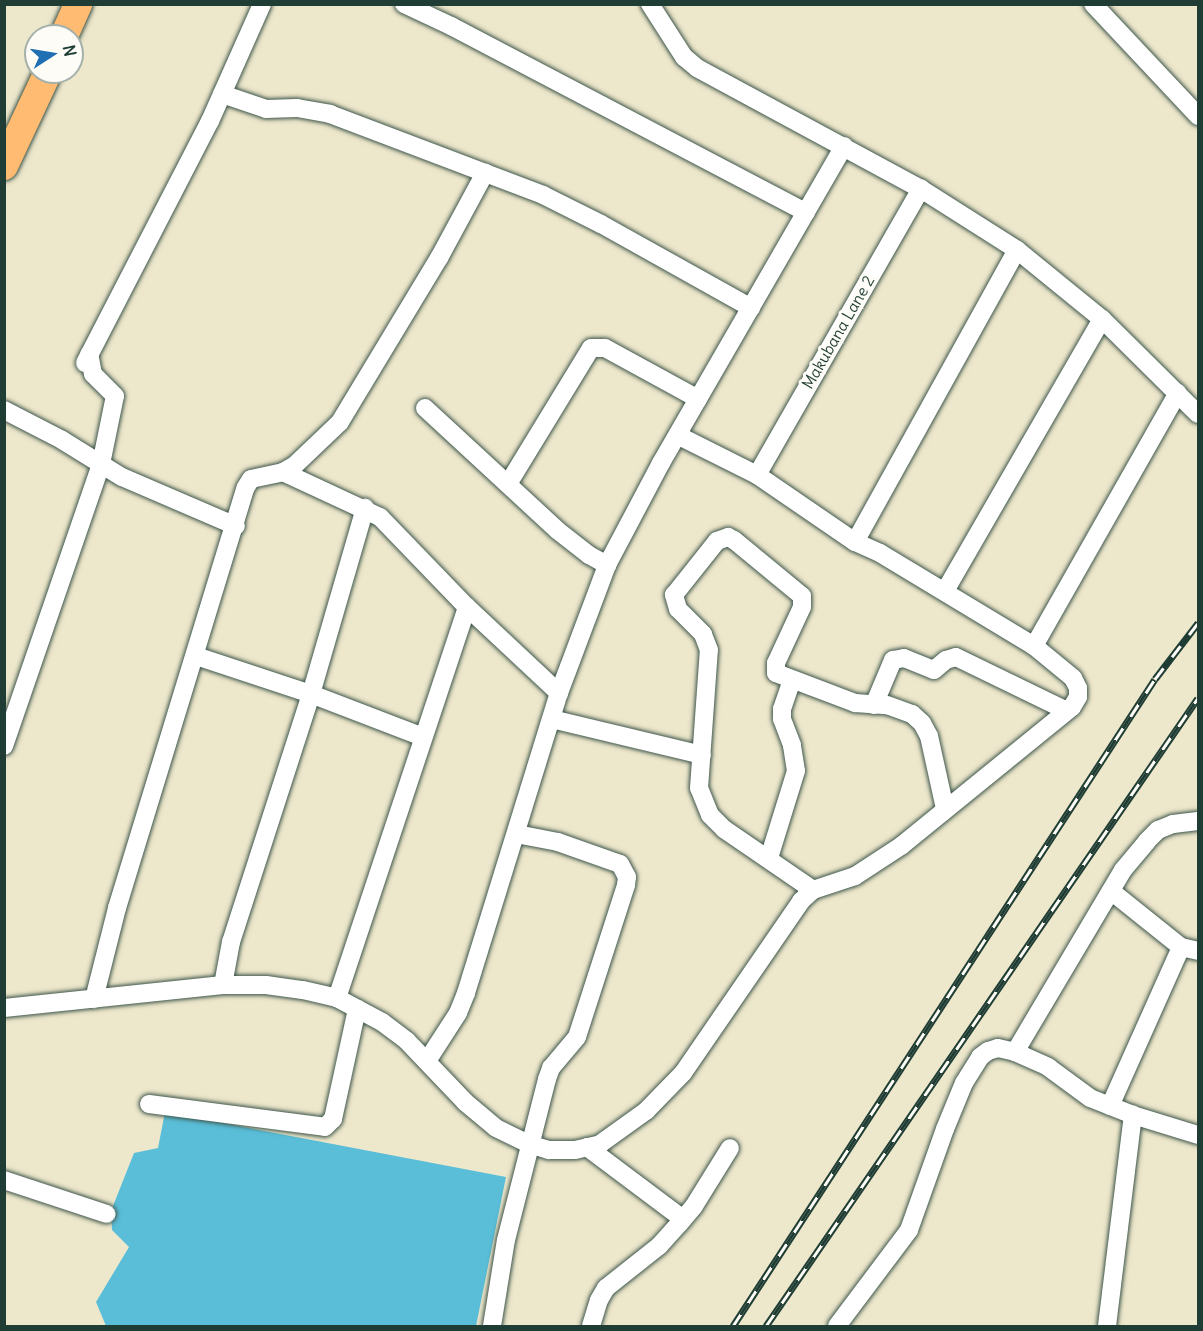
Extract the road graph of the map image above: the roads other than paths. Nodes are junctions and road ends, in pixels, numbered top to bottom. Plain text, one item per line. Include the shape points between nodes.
1 (78, 4) edge
2 (262, 4) edge
3 (404, 4) edge
4 (650, 4) edge
5 (1093, 4) edge
6 (69, 24) edge
7 (42, 84) edge
8 (222, 94) junction
9 (1198, 116) edge
10 (844, 146) junction
11 (4, 166) edge
12 (484, 173) junction
13 (921, 189) junction
14 (806, 212) junction
15 (1017, 250) junction
16 (751, 308) junction
17 (1102, 319) junction
18 (1178, 393) junction
19 (698, 399) junction
20 (425, 408) dead end
21 (4, 410) edge
22 (1198, 414) edge
23 (677, 435) junction
24 (101, 464) junction
25 (283, 472) junction
26 (757, 475) junction
27 (507, 484) junction
28 (365, 508) junction
29 (236, 526) junction
30 (855, 542) junction
31 (608, 565) junction
32 (945, 591) junction
33 (467, 607) junction
34 (1034, 646) junction
35 (196, 656) junction
36 (792, 681) junction
37 (559, 693) junction
38 (310, 694) junction
39 (874, 705) junction
40 (1067, 711) junction
41 (552, 719) junction
42 (423, 737) junction
43 (4, 746) edge
44 (702, 755) junction
45 (945, 809) junction
46 (1198, 821) edge
47 (516, 834) junction
48 (769, 858) junction
49 (813, 890) junction
50 (1111, 891) junction
51 (1190, 949) edge
52 (223, 985) junction
53 (337, 998) junction
54 (94, 999) junction
55 (4, 1008) edge
56 (357, 1009) junction
57 (1014, 1052) junction
58 (427, 1061) junction
59 (150, 1104) dead end
60 (1110, 1106) junction
61 (1133, 1115) junction
62 (1198, 1135) edge
63 (529, 1144) junction
64 (587, 1147) junction
65 (730, 1148) dead end
66 (4, 1180) edge
67 (107, 1214) dead end
68 (683, 1219) junction
69 (492, 1326) edge
70 (591, 1326) edge
71 (837, 1326) edge
72 (1107, 1326) edge

1 - 6 main road
2 - 8 street
3 - 14 street
4 - 10 street via 684,57 698,69
5 - 9 street
7 - 11 main road
8 - 12 street via 266,109 297,108 330,114
8 - 24 street via 86,361 93,375 115,396
10 - 13 street
10 - 14 street
12 - 16 street via 543,195 601,224
12 - 25 street via 439,258 353,402 324,438
13 - 15 street
13 - 26 street, Makubana Lane 2
14 - 16 street
15 - 17 street
15 - 30 street
16 - 19 street
17 - 18 street
17 - 32 street
18 - 22 street
18 - 34 street
19 - 23 street
19 - 27 street via 605,348 591,348
20 - 27 street
21 - 24 street
23 - 26 street
23 - 31 street
24 - 29 street via 150,490
24 - 43 street
25 - 28 street
25 - 29 street via 251,479
26 - 30 street
27 - 31 street via 557,530
28 - 33 street via 393,528
28 - 38 street
29 - 35 street
30 - 32 street
31 - 37 street
32 - 34 street
33 - 37 street
33 - 42 street
34 - 40 street via 1073,678 1078,697
35 - 38 street
35 - 54 street via 117,908
36 - 39 street via 855,703
36 - 44 street via 781,677 775,669 802,607 802,596 734,540 722,538 674,595 678,609 703,634 709,650
36 - 48 street via 782,718 796,771
37 - 41 street
38 - 42 street
38 - 52 street via 231,942
39 - 40 street via 893,660 904,658 934,670 956,657
39 - 45 street via 900,708 922,723 929,736
40 - 45 street
41 - 44 street
41 - 47 street
42 - 53 street
44 - 48 street via 699,788 710,815 724,829
45 - 49 street via 866,869
46 - 50 street via 1158,830 1123,870
47 - 58 street via 466,993 458,1013
47 - 63 street via 620,864 627,877 581,1027 551,1068
48 - 49 street
49 - 64 street via 801,901 683,1073 646,1111 600,1144
50 - 51 street
50 - 57 street
51 - 60 street
52 - 53 street via 266,985
52 - 54 street
53 - 56 street
54 - 55 street
56 - 58 street via 407,1041
56 - 59 street via 330,1124 318,1127
57 - 60 street via 1048,1067 1083,1093
57 - 71 street via 998,1048 980,1057 964,1083 945,1129 909,1230
58 - 63 street via 496,1128
60 - 61 street
61 - 62 street
61 - 72 street
63 - 64 street via 549,1150
63 - 69 street via 506,1240
64 - 68 street
65 - 68 street
66 - 67 street
68 - 70 street via 659,1246 606,1288

